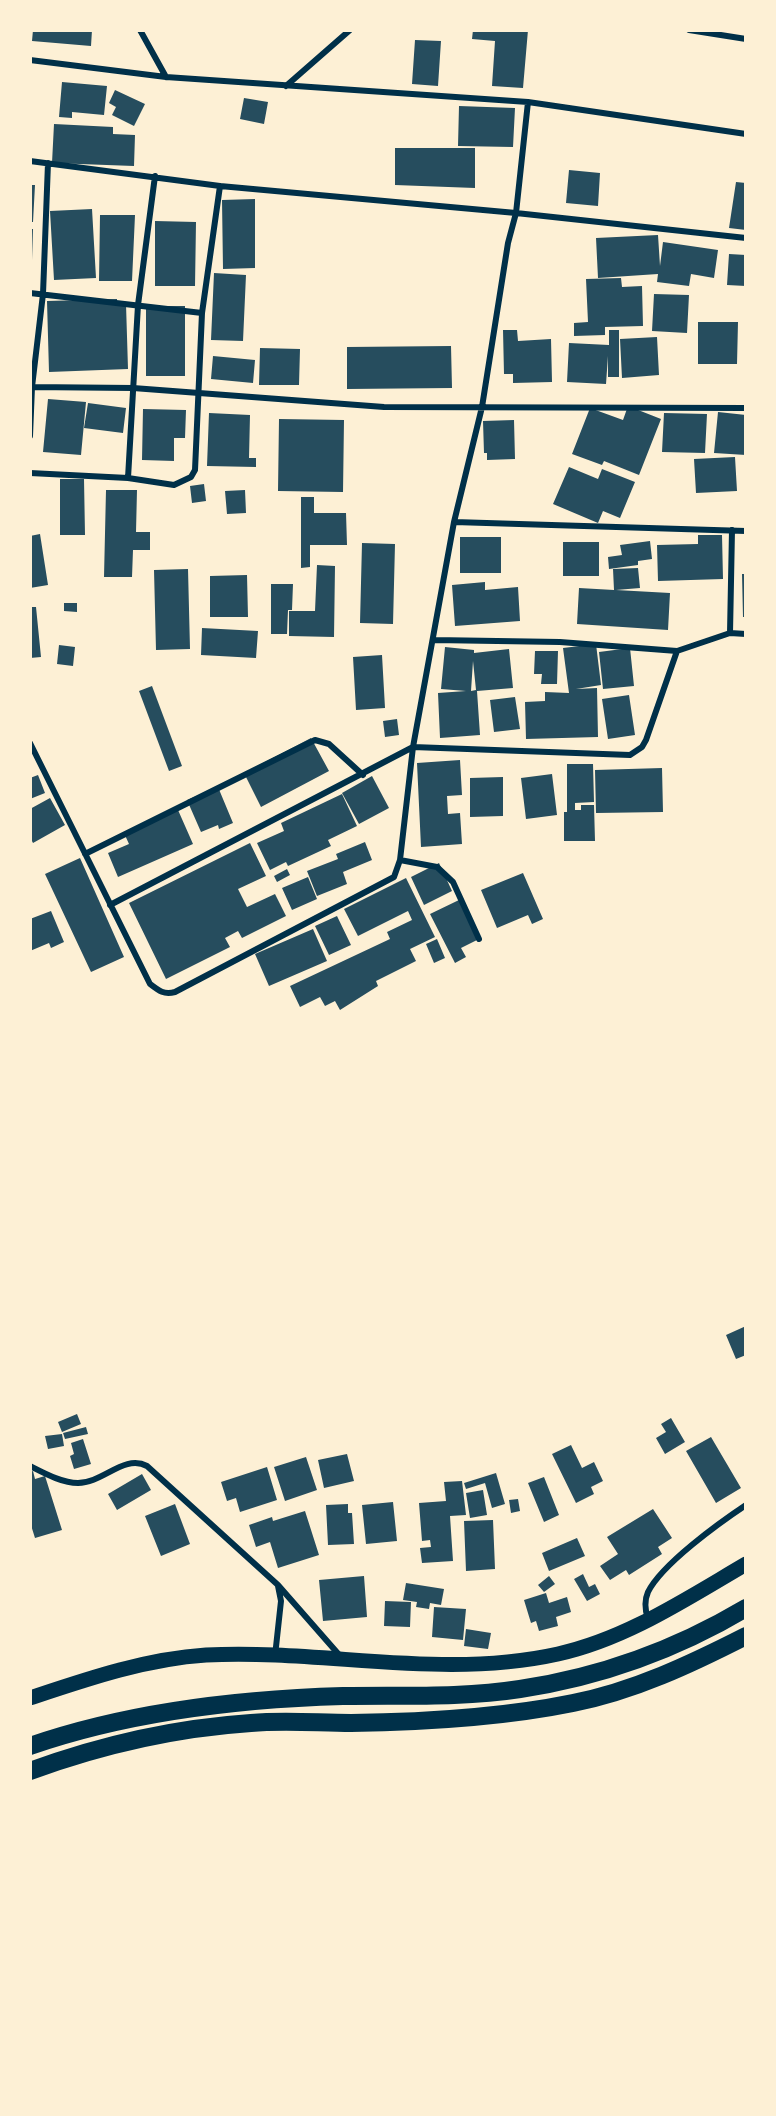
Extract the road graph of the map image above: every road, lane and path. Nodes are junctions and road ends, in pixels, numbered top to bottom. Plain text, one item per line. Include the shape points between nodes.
1 (140, 30) edge
2 (350, 30) edge
3 (689, 30) edge
4 (746, 39) edge
5 (30, 60) edge
6 (166, 77) junction
7 (286, 86) junction
8 (528, 102) junction
9 (746, 134) edge
10 (30, 161) edge
11 (48, 163) junction
12 (155, 176) junction
13 (220, 186) junction
14 (516, 213) junction
15 (746, 238) edge
16 (30, 293) edge
17 (43, 294) junction
18 (138, 305) junction
19 (202, 313) junction
20 (31, 387) edge
21 (133, 388) junction
22 (198, 393) junction
23 (482, 407) junction
24 (746, 408) edge
25 (30, 436) edge
26 (30, 473) edge
27 (128, 478) junction
28 (454, 522) junction
29 (732, 530) junction
30 (746, 531) edge
31 (730, 633) junction
32 (746, 634) edge
33 (434, 640) junction
34 (677, 651) junction
35 (30, 743) edge
36 (413, 747) junction
37 (363, 775) junction
38 (85, 854) junction
39 (400, 860) junction
40 (110, 905) junction
41 (479, 939) dead end
42 (30, 1466) edge
43 (746, 1505) edge
44 (746, 1564) edge
45 (278, 1585) junction
46 (746, 1608) edge
47 (648, 1620) junction
48 (746, 1636) edge
49 (274, 1656) junction
50 (343, 1660) junction
51 (30, 1698) edge
52 (30, 1746) edge
53 (30, 1771) edge

1 - 6 street
2 - 7 street
3 - 4 street
5 - 6 street
6 - 7 street
7 - 8 street
8 - 9 street
8 - 14 street
10 - 11 street
11 - 12 street
11 - 17 street
12 - 13 street
12 - 18 street
13 - 14 street
13 - 19 street
14 - 15 street
14 - 23 street via 507,243
16 - 17 street
17 - 18 street
17 - 20 street
18 - 19 street
18 - 21 street
19 - 22 street
20 - 21 street
20 - 25 street
21 - 22 street
21 - 27 street
22 - 23 street via 384,408
22 - 27 street via 195,470 190,477 174,485
23 - 24 street
23 - 28 street
26 - 27 street
28 - 29 street
28 - 33 street
29 - 30 street
29 - 31 street
31 - 32 street
31 - 34 street
33 - 34 street via 560,642
33 - 36 street
34 - 36 street via 646,740 630,755
35 - 38 street
36 - 37 street
36 - 39 street
37 - 38 street via 329,744 315,740
37 - 40 street
38 - 40 street
39 - 40 street via 394,877 370,892 167,994 150,984
39 - 41 street via 437,867 453,882
42 - 45 street via 79,1483 140,1462
43 - 47 street via 696,1541 652,1587 646,1599
44 - 47 main road
45 - 49 street via 281,1601
45 - 50 street
46 - 52 highway via 657,1652 554,1683 487,1693 340,1696 233,1705 93,1728
47 - 50 main road via 587,1646 507,1663 412,1665
48 - 53 highway via 662,1676 573,1703 450,1719 212,1726 127,1742
49 - 50 main road
49 - 51 main road via 166,1660

